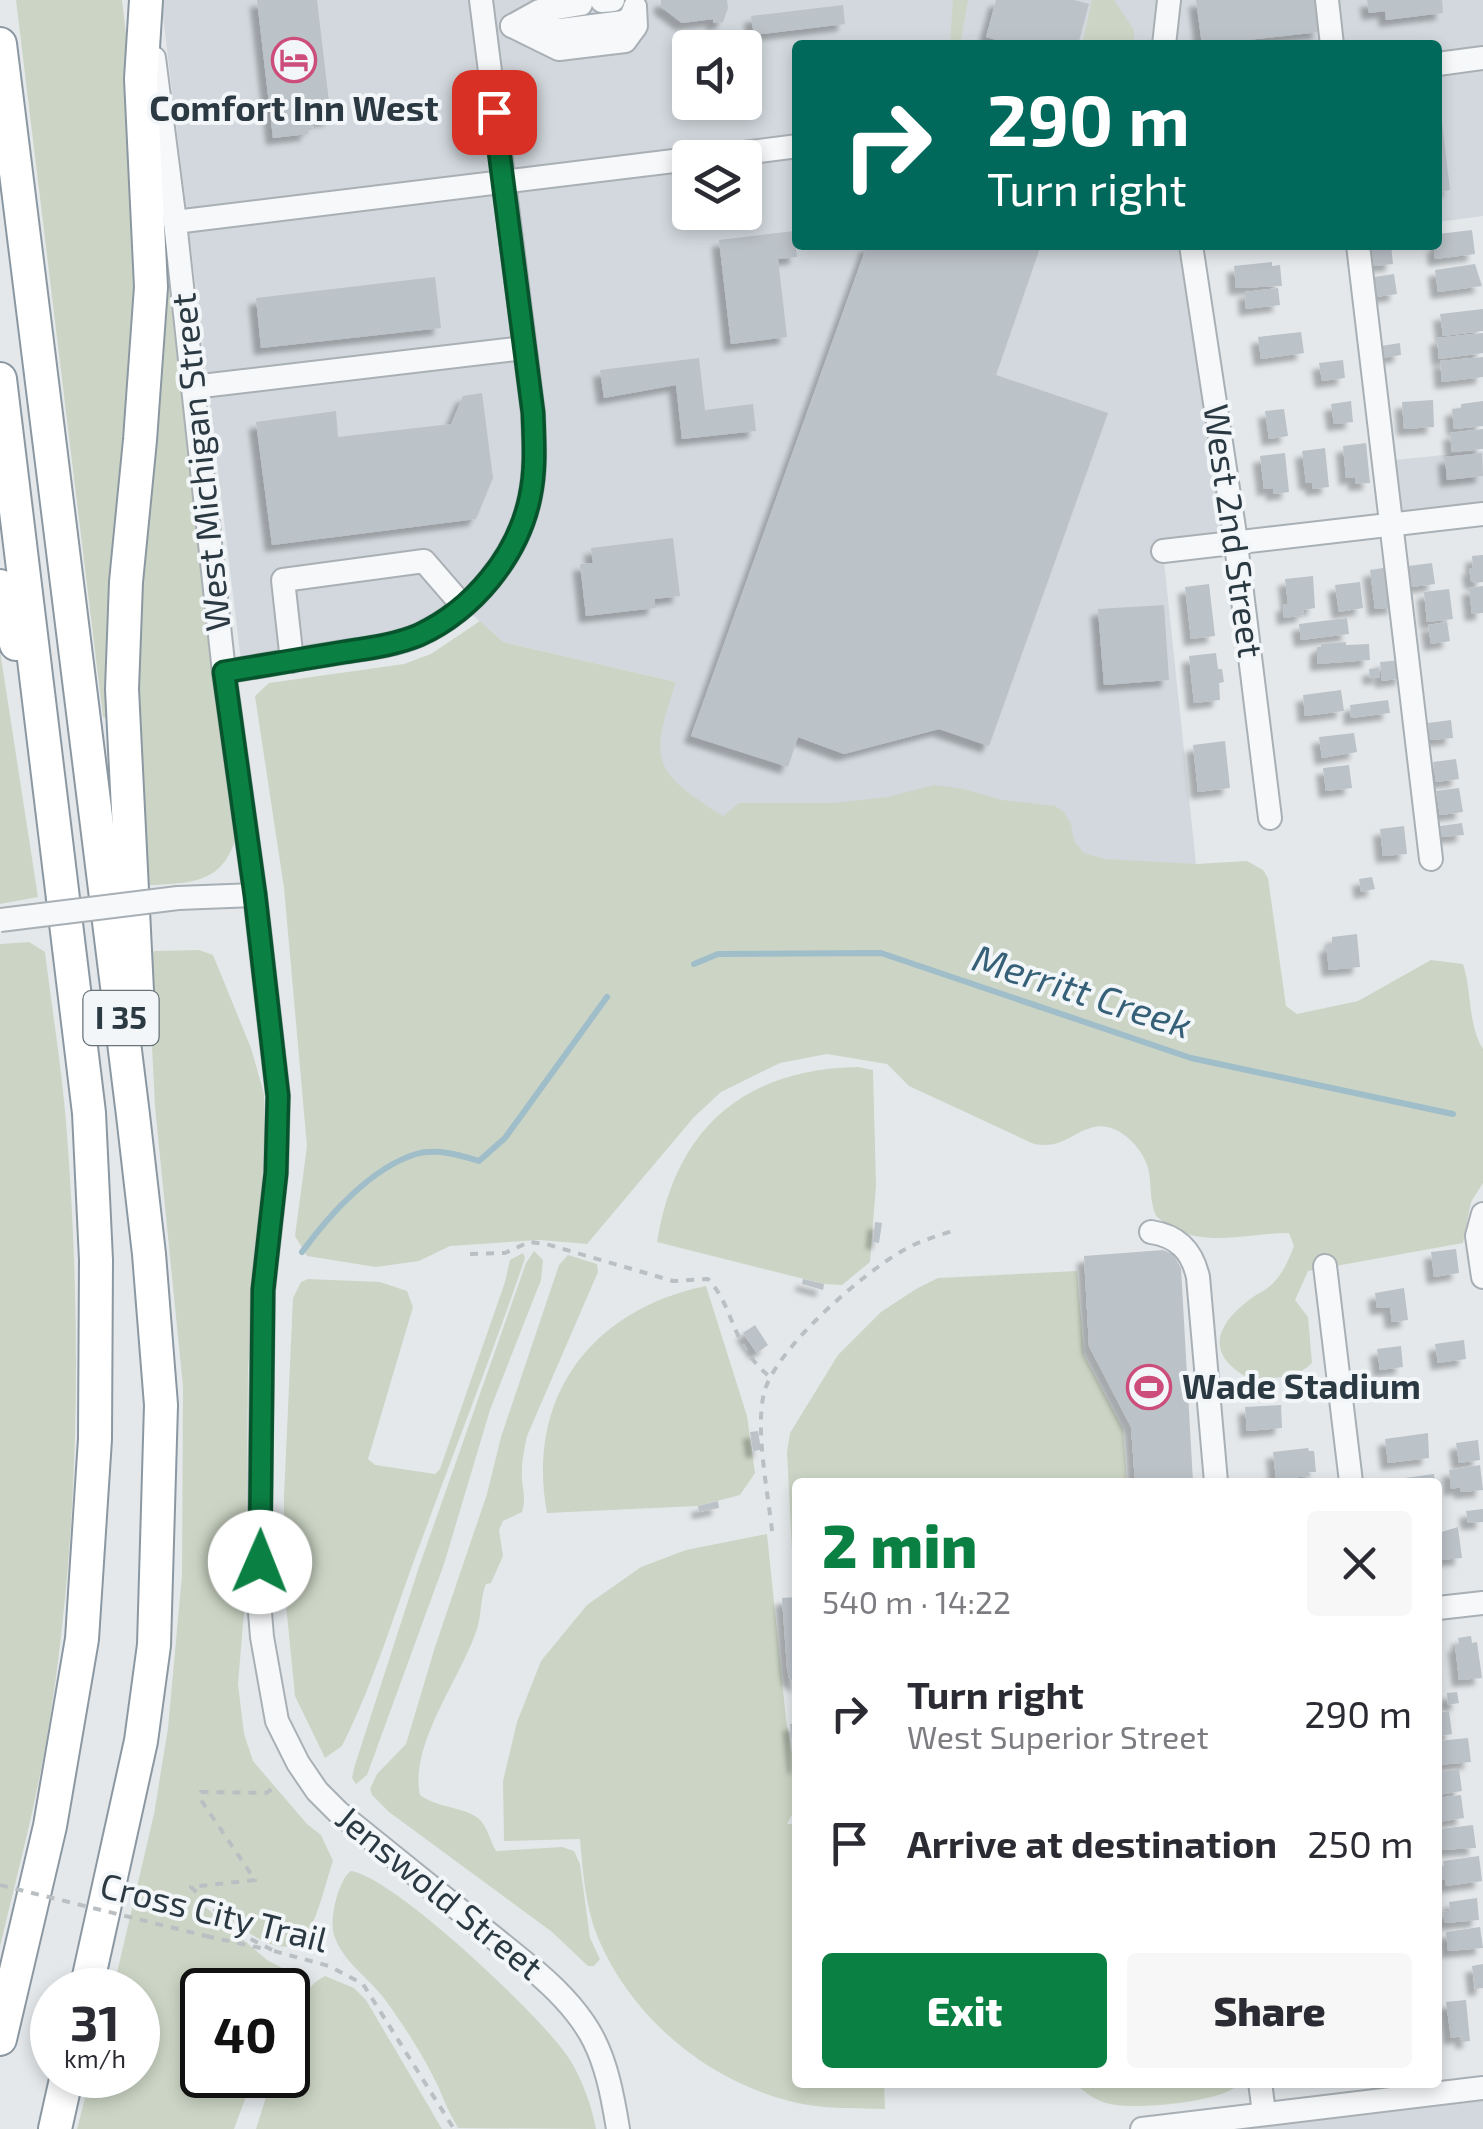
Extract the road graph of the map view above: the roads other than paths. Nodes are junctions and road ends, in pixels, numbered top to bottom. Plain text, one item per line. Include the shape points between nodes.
1 (146, 0) edge
2 (481, 0) edge
3 (1169, 0) edge
4 (1327, 0) edge
5 (606, 5) edge
6 (1165, 40) edge
7 (1331, 40) edge
8 (0, 44) edge
9 (1483, 58) edge
10 (1442, 63) edge
11 (792, 147) edge
12 (762, 150) edge
13 (672, 161) edge
14 (502, 183) junction
15 (176, 222) junction
16 (1192, 250) edge
17 (1359, 250) edge
18 (524, 348) junction
19 (0, 379) edge
20 (193, 388) junction
21 (1483, 514) edge
22 (1393, 524) junction
23 (1236, 544) junction
24 (1163, 551) dead end
25 (0, 586) edge
26 (463, 606) junction
27 (292, 660) junction
28 (224, 672) junction
29 (45, 749) junction
30 (1270, 818) dead end
31 (1431, 859) dead end
32 (255, 895) junction
33 (0, 920) edge
34 (133, 1116) junction
35 (1483, 1214) edge
36 (1151, 1232) dead end
37 (1325, 1266) dead end
38 (1483, 1276) edge
39 (1216, 1478) edge
40 (1351, 1478) edge
41 (1483, 1603) edge
42 (1442, 1608) edge
43 (271, 1700) joint
44 (91, 1968) edge
45 (0, 2040) edge
46 (1261, 2088) edge
47 (1483, 2088) edge
48 (1422, 2089) edge
49 (62, 2098) edge
50 (1264, 2114) junction
51 (55, 2129) edge
52 (618, 2129) edge
53 (1142, 2129) edge

1 - 15 street, West Michigan Street
1 - 34 highway via 141,79 151,287 122,689 139,1022
2 - 14 street
3 - 6 street
4 - 7 street
5 - 5 street via 631,17 561,30 512,26
8 - 34 highway, I 35
9 - 10 street
11 - 12 street
13 - 14 street
14 - 15 street
14 - 18 street
15 - 20 street, West Michigan Street
16 - 23 street, West 2nd Street
17 - 22 street
18 - 20 street
18 - 26 street via 535,457 530,499 499,567
19 - 29 highway, I 35
20 - 28 street, West Michigan Street
21 - 22 street
22 - 23 street
22 - 31 street
23 - 24 street
23 - 30 street, West 2nd Street
25 - 29 highway
26 - 27 street via 418,635
26 - 27 street via 424,562 283,580
27 - 28 street
28 - 32 street, West Michigan Street
29 - 45 highway, I 35 via 88,1113 95,1439 82,1639 50,1826
32 - 33 street, bridge
32 - 43 street, West Michigan Street via 278,1096 263,1290 259,1600
34 - 44 highway, I 35 via 161,1405 154,1644 141,1740
35 - 38 street via 1477,1228
36 - 39 street via 1193,1256
37 - 40 street
41 - 42 street
43 - 52 street, Jenswold Street via 284,1738 338,1812 581,2016 609,2074
46 - 50 street
47 - 48 street
48 - 50 street
49 - 51 highway
50 - 53 street

